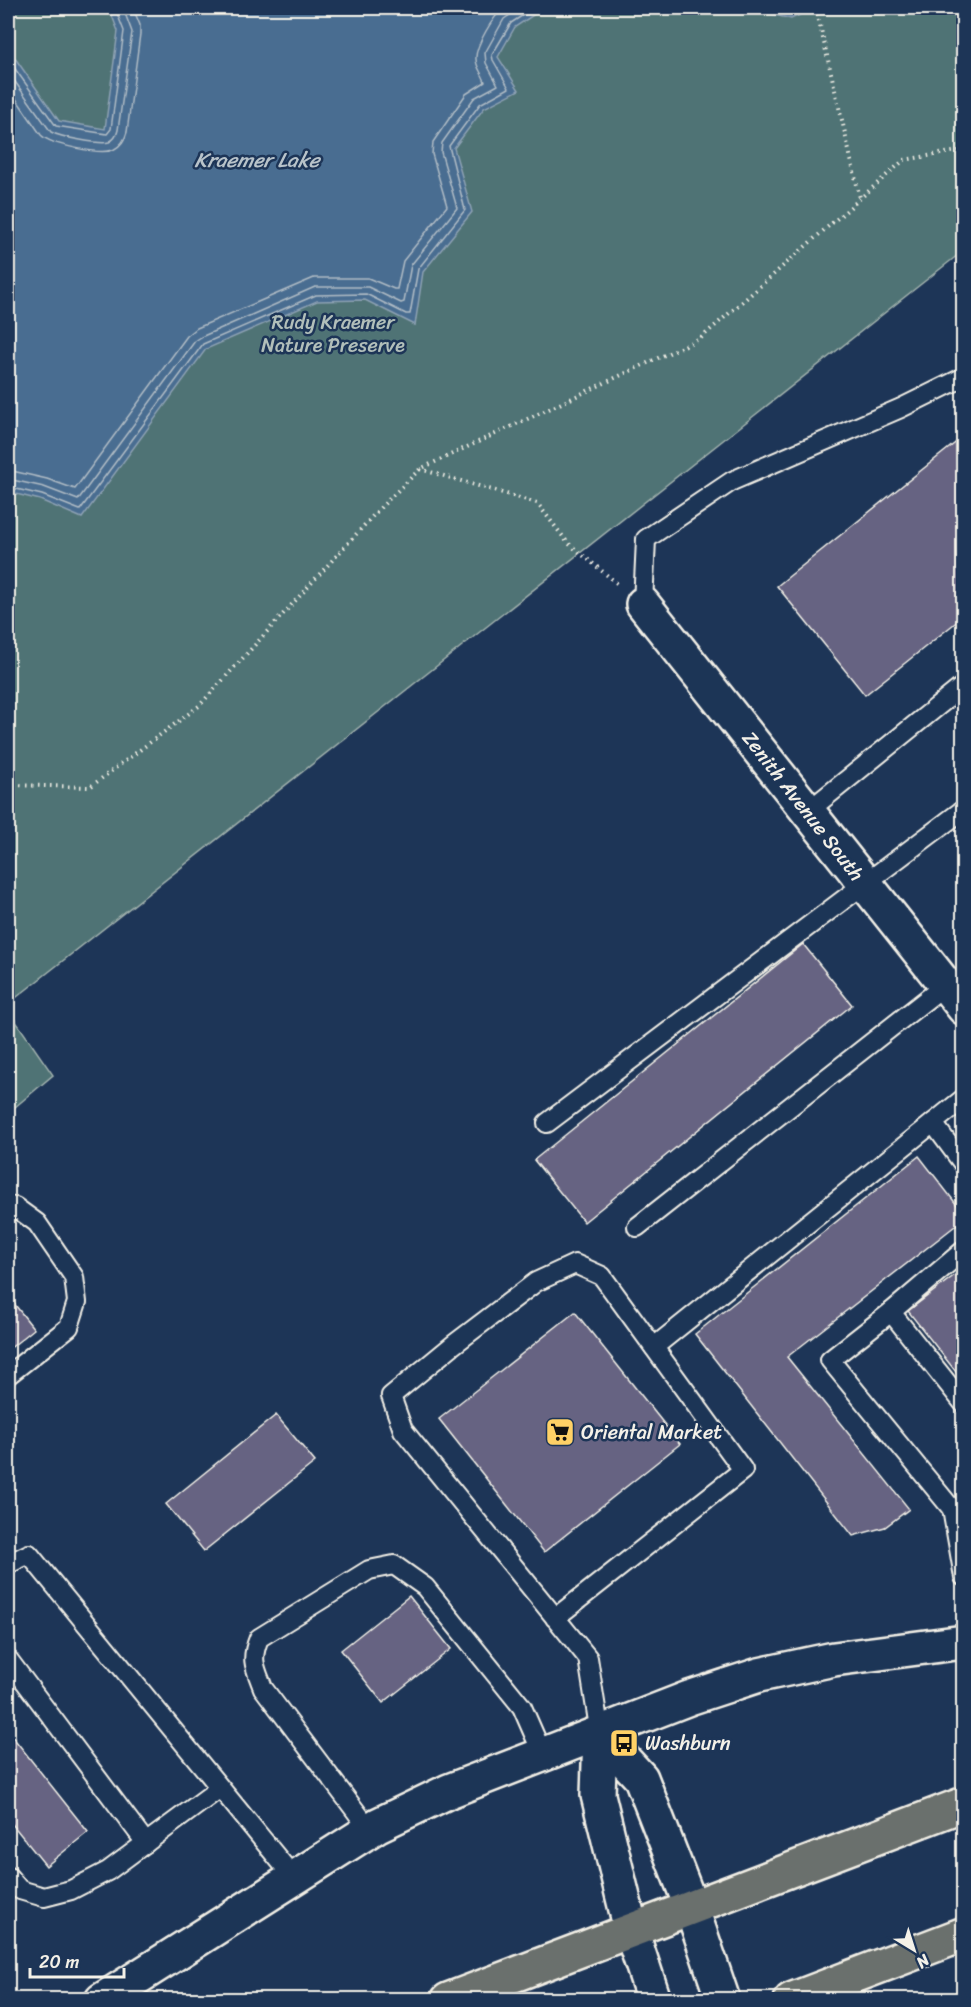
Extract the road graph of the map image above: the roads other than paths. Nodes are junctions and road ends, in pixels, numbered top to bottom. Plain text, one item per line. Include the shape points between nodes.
1 (963, 377) edge
2 (643, 604) joint
3 (963, 685) edge
4 (963, 809) edge
5 (807, 812) junction
6 (865, 884) junction
7 (954, 996) edge
8 (963, 1098) edge
9 (547, 1123) dead end
10 (933, 1123) junction
11 (963, 1165) edge
12 (8, 1206) edge
13 (637, 1227) dead end
14 (963, 1250) edge
15 (891, 1312) junction
16 (654, 1347) junction
17 (8, 1375) edge
18 (963, 1404) edge
19 (958, 1508) edge
20 (8, 1564) edge
21 (963, 1577) edge
22 (555, 1618) junction
23 (963, 1642) edge
24 (8, 1659) edge
25 (600, 1734) junction
26 (543, 1755) junction
27 (220, 1788) junction
28 (963, 1804) edge
29 (370, 1830) junction
30 (146, 1843) junction
31 (8, 1876) edge
32 (294, 1878) junction
33 (691, 1906) junction
34 (631, 1930) junction
35 (963, 1934) edge
36 (102, 2000) edge
37 (448, 2000) edge
38 (654, 2000) edge
39 (723, 2000) edge
40 (791, 2000) edge

1 - 2 lane via 732,481 646,539
2 - 5 street, Zenith Avenue South
3 - 5 lane
4 - 6 lane
5 - 6 street, Zenith Avenue South
6 - 7 street, Zenith Avenue South
6 - 9 lane
7 - 13 lane
8 - 10 lane
10 - 11 lane
10 - 16 lane
12 - 17 lane via 37,1223 74,1276 77,1302 69,1327
14 - 15 lane
15 - 18 lane
15 - 19 lane via 830,1360
16 - 22 lane via 743,1470
16 - 22 lane via 602,1276 576,1264 536,1282 391,1396 403,1430
19 - 21 lane
20 - 27 lane via 29,1554
22 - 25 lane via 588,1658
23 - 25 street via 834,1659 759,1675
24 - 30 lane
25 - 26 street
25 - 33 street via 641,1778
25 - 34 street via 598,1795
26 - 29 street via 448,1791
26 - 29 lane via 522,1707 425,1587 394,1565 369,1570 259,1638 253,1653 263,1688
27 - 30 lane
27 - 32 lane
28 - 33 highway
29 - 32 street
30 - 31 lane via 108,1871 71,1890 44,1898 20,1890
32 - 36 street
33 - 34 highway
33 - 39 street
34 - 37 highway
34 - 38 street
35 - 40 highway

